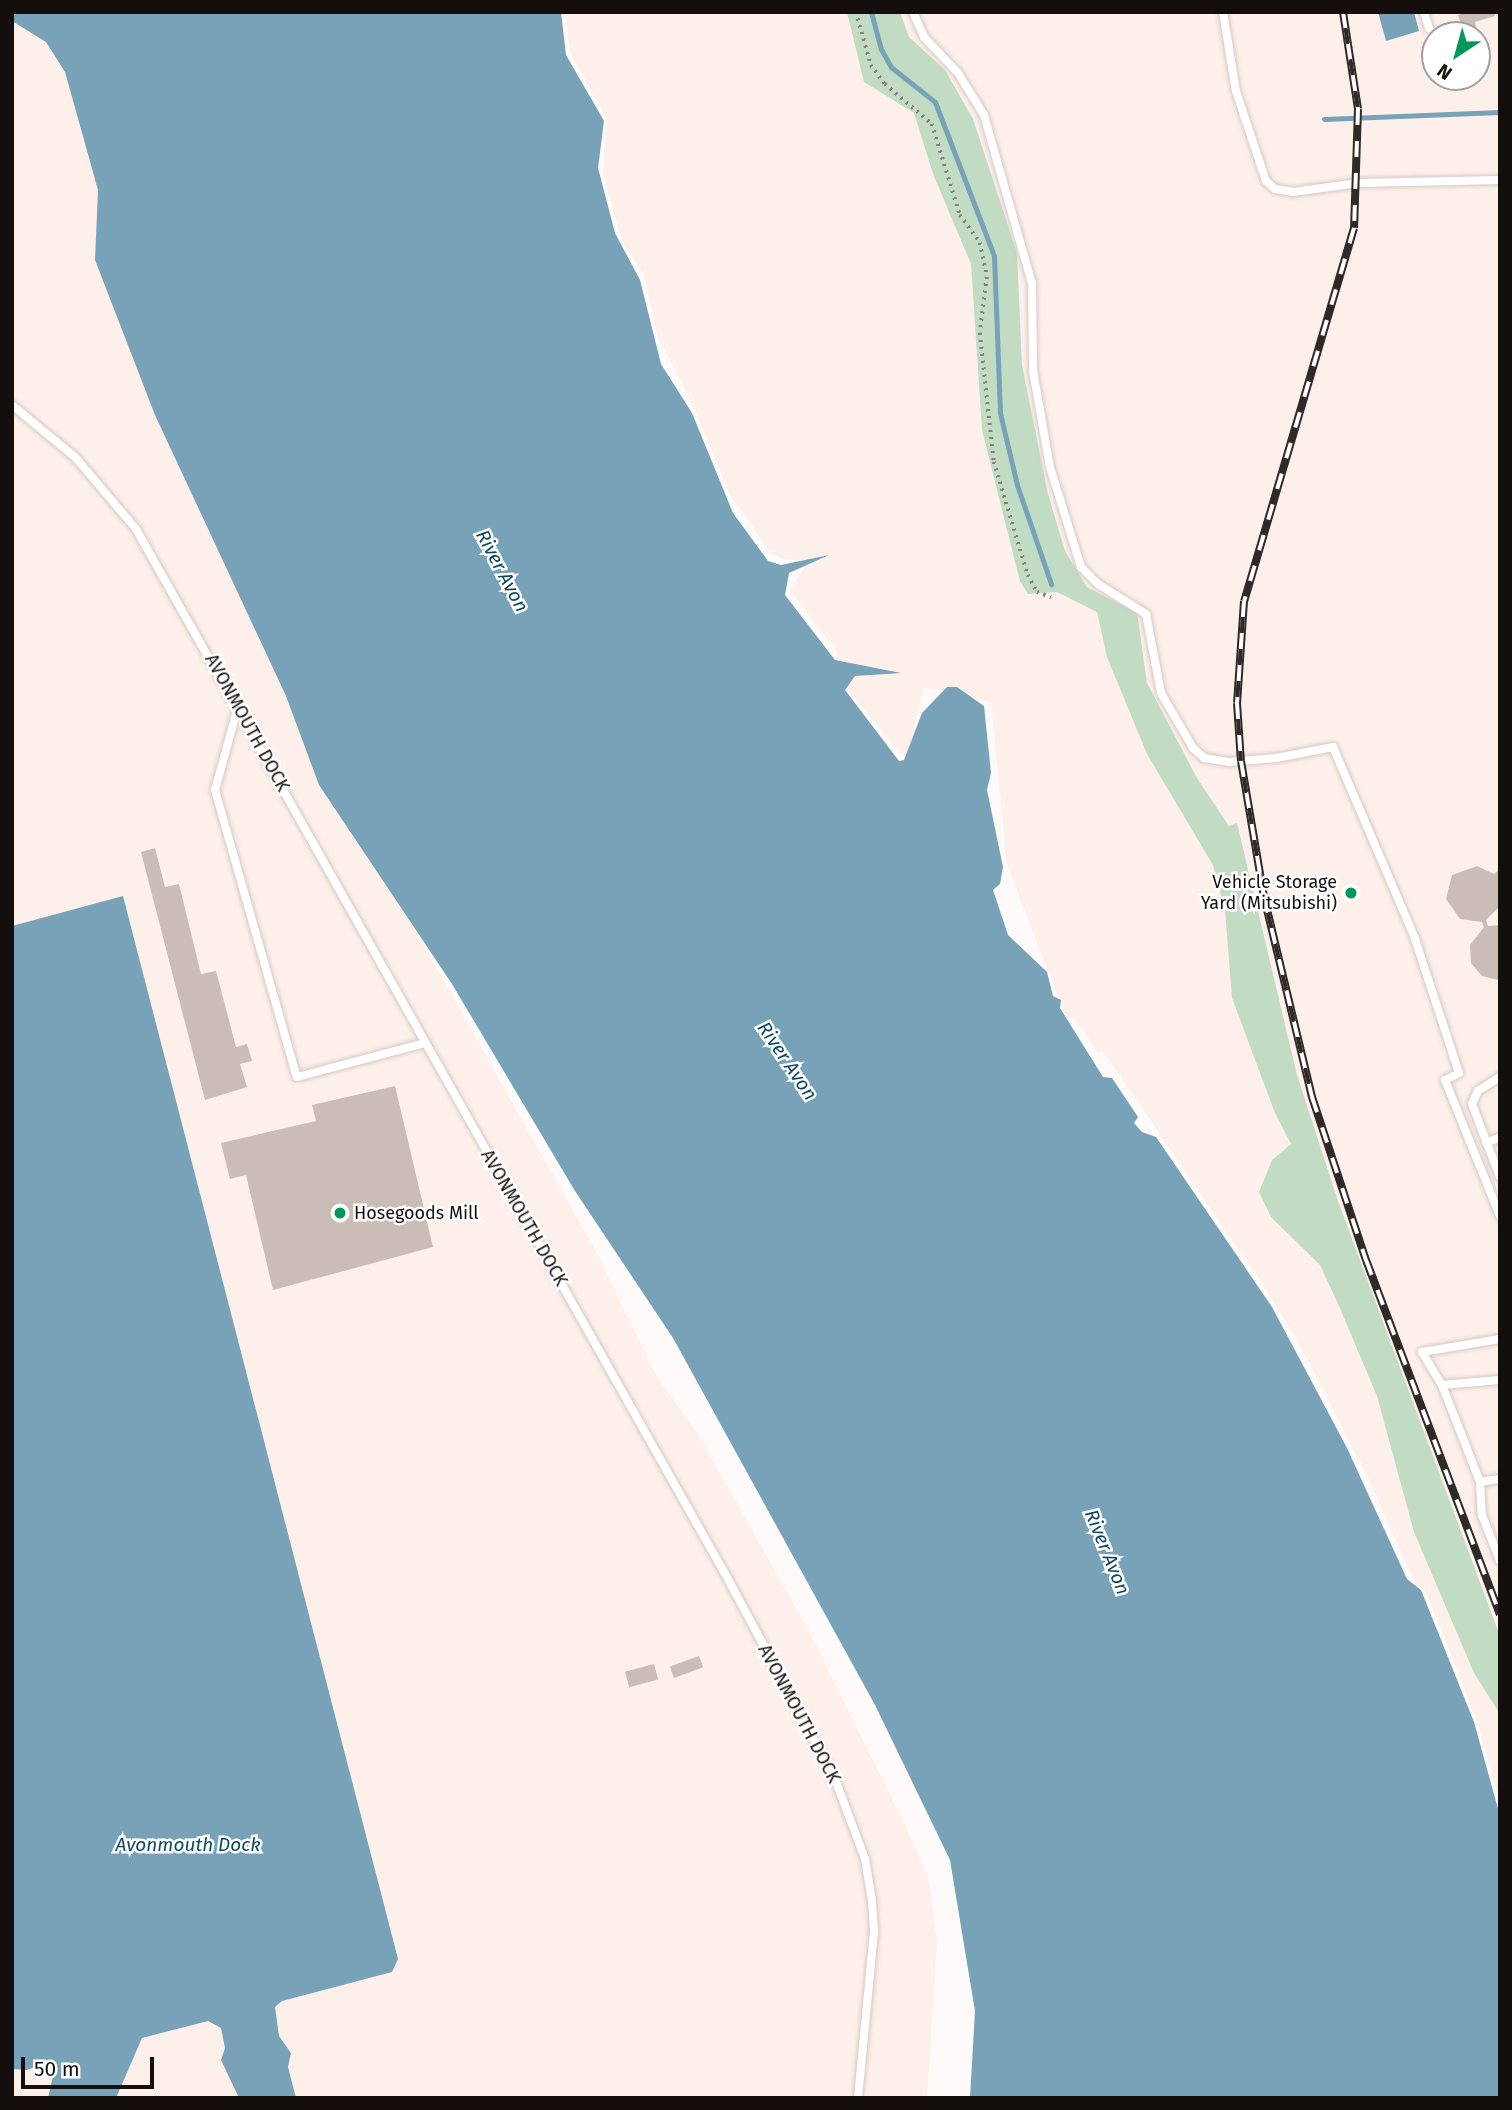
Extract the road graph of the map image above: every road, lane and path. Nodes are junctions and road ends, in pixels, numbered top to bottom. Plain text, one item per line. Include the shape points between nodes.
1 (856, 12) edge
2 (913, 12) edge
3 (1223, 12) edge
4 (1500, 180) edge
5 (12, 405) edge
6 (1051, 597) dead end
7 (238, 707) junction
8 (425, 1044) junction
9 (1500, 1077) edge
10 (1500, 1137) edge
11 (1486, 1143) junction
12 (1500, 1177) edge
13 (1500, 1216) edge
14 (1500, 1339) edge
15 (1500, 1380) edge
16 (1442, 1385) junction
17 (1500, 1479) edge
18 (1480, 1482) junction
19 (1500, 1561) edge
20 (858, 2098) edge

1 - 6 path via 871,65 885,84 932,124 960,215 980,243 987,277 980,333 994,462 1028,575 1037,592
2 - 13 lane via 924,37 958,74 984,115 1029,271 1033,371 1050,467 1081,566 1098,584 1146,614 1161,693 1193,748 1204,758 1214,762 1276,758 1333,747 1414,936 1459,1073 1445,1080
3 - 4 lane via 1236,90 1266,181 1275,189 1293,192 1358,183
5 - 7 lane, AVONMOUTH DOCK via 76,458 136,529
7 - 8 lane, AVONMOUTH DOCK
7 - 8 lane via 215,790 297,1077
8 - 20 lane, AVONMOUTH DOCK via 729,1581 835,1779 855,1827 869,1876 874,1932
9 - 11 lane via 1478,1091 1472,1104
10 - 11 lane
11 - 12 lane
14 - 16 lane via 1422,1352
15 - 16 lane
16 - 18 lane
17 - 18 lane
18 - 19 lane via 1482,1515

